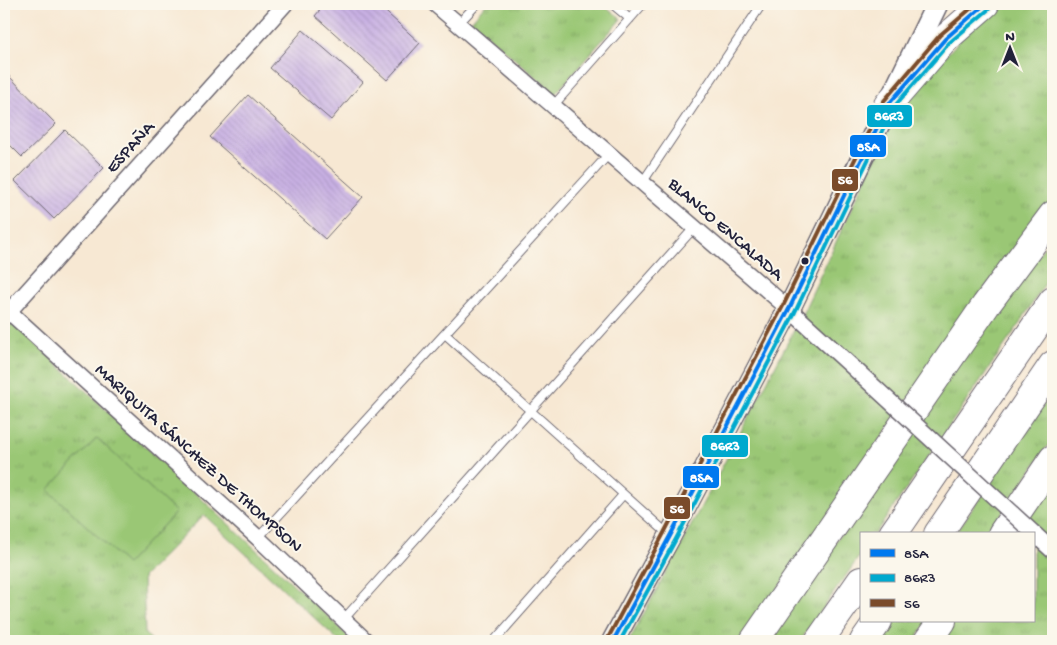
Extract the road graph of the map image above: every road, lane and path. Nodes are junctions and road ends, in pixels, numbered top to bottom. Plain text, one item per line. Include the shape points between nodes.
1 (285, 4) edge
2 (435, 4) edge
3 (477, 4) edge
4 (612, 4) edge
5 (643, 4) edge
6 (762, 4) edge
7 (937, 4) edge
8 (985, 4) edge
9 (630, 19) junction
10 (458, 24) junction
11 (888, 105) junction
12 (553, 106) junction
13 (609, 154) junction
14 (642, 183) junction
15 (1053, 216) edge
16 (694, 228) junction
17 (1053, 301) edge
18 (788, 309) junction
19 (5, 312) edge
20 (445, 334) junction
21 (1053, 365) edge
22 (530, 411) junction
23 (1053, 458) edge
24 (623, 495) junction
25 (895, 532) edge
26 (939, 532) edge
27 (1003, 532) edge
28 (1032, 532) edge
29 (1034, 534) edge
30 (670, 536) junction
31 (258, 538) junction
32 (1053, 551) edge
33 (860, 582) edge
34 (343, 620) junction
35 (877, 622) edge
36 (941, 622) edge
37 (366, 641) edge
38 (494, 641) edge
39 (613, 641) edge
40 (754, 641) edge
41 (820, 641) edge
42 (864, 641) edge
43 (928, 641) edge

1 - 19 street, ESPAÑA
2 - 10 street, BLANCO ENCALADA
3 - 10 lane
4 - 9 lane
5 - 9 lane
6 - 14 lane
7 - 11 street
8 - 11 highway via 946,39
9 - 12 lane
10 - 12 street, BLANCO ENCALADA
11 - 18 street
12 - 13 street, BLANCO ENCALADA
13 - 14 street, BLANCO ENCALADA
13 - 20 lane
14 - 16 street, BLANCO ENCALADA
15 - 40 highway via 986,305
16 - 18 street, BLANCO ENCALADA
16 - 22 lane
17 - 25 highway
18 - 28 street, BLANCO ENCALADA, bridge
18 - 30 street
19 - 31 street, MARIQUITA SÁNCHEZ DE THOMPSON
20 - 22 lane
20 - 31 lane
21 - 26 highway
22 - 24 lane
22 - 34 lane
23 - 27 highway
24 - 30 lane
24 - 38 lane
29 - 32 street, BLANCO ENCALADA, bridge
30 - 39 street
31 - 34 street, MARIQUITA SÁNCHEZ DE THOMPSON
33 - 41 highway
34 - 37 street, MARIQUITA SÁNCHEZ DE THOMPSON
35 - 42 highway
36 - 43 highway

